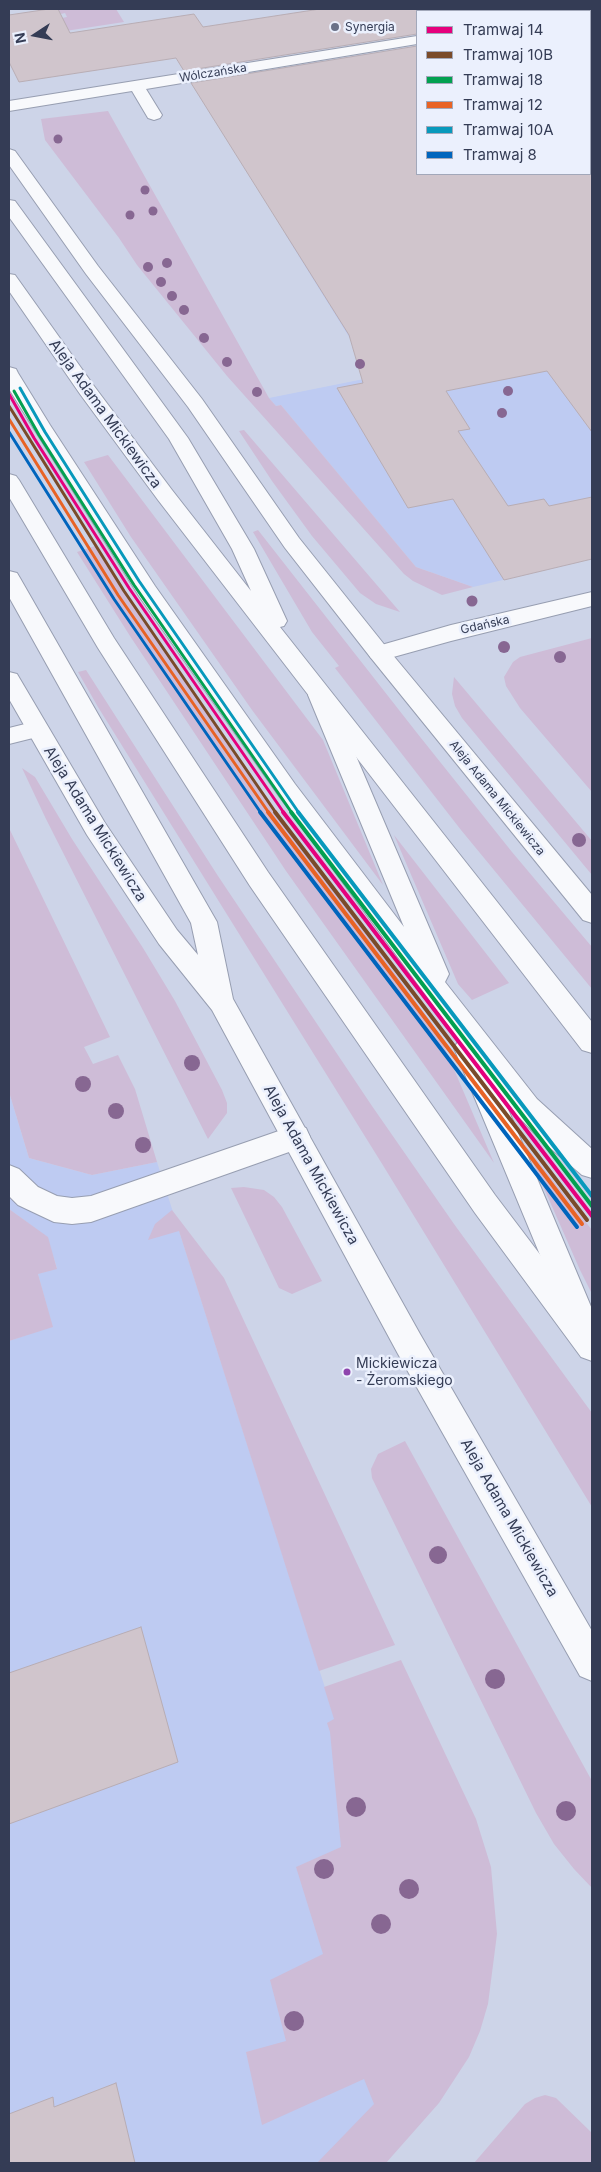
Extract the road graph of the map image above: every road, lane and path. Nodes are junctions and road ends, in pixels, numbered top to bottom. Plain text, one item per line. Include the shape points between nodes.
1 (416, 40) edge
2 (136, 85) junction
3 (9, 106) edge
4 (154, 115) dead end
5 (9, 154) edge
6 (9, 205) edge
7 (9, 279) edge
8 (9, 373) edge
9 (9, 480) edge
10 (9, 578) edge
11 (592, 599) edge
12 (379, 653) junction
13 (294, 661) junction
14 (9, 680) edge
15 (319, 695) junction
16 (37, 729) junction
17 (9, 736) edge
18 (592, 913) edge
19 (220, 1002) junction
20 (453, 1013) junction
21 (592, 1042) edge
22 (296, 1137) junction
23 (592, 1166) edge
24 (9, 1178) edge
25 (592, 1345) edge
26 (592, 1664) edge

1 - 2 main road, Wólczańska
2 - 3 main road, Wólczańska
2 - 4 main road
5 - 12 main road, Aleja Adama Mickiewicza via 92,270 200,410 272,517
6 - 13 main road via 178,438 243,549
7 - 13 main road, Aleja Adama Mickiewicza via 103,413
8 - 20 main road via 90,505 213,688
9 - 25 main road via 106,643 259,879 480,1196
10 - 19 main road via 204,922
11 - 12 main road, Gdańska
12 - 18 main road, Aleja Adama Mickiewicza
13 - 15 main road, Aleja Adama Mickiewicza
14 - 16 main road, Aleja Adama Mickiewicza
15 - 20 main road
15 - 21 main road, Aleja Adama Mickiewicza
16 - 17 main road
16 - 19 main road, Aleja Adama Mickiewicza via 96,829 168,937
19 - 22 main road, Aleja Adama Mickiewicza
20 - 23 main road via 538,1120
20 - 25 main road
22 - 24 main road via 91,1208 72,1211 54,1209 28,1196
22 - 26 main road, Aleja Adama Mickiewicza

